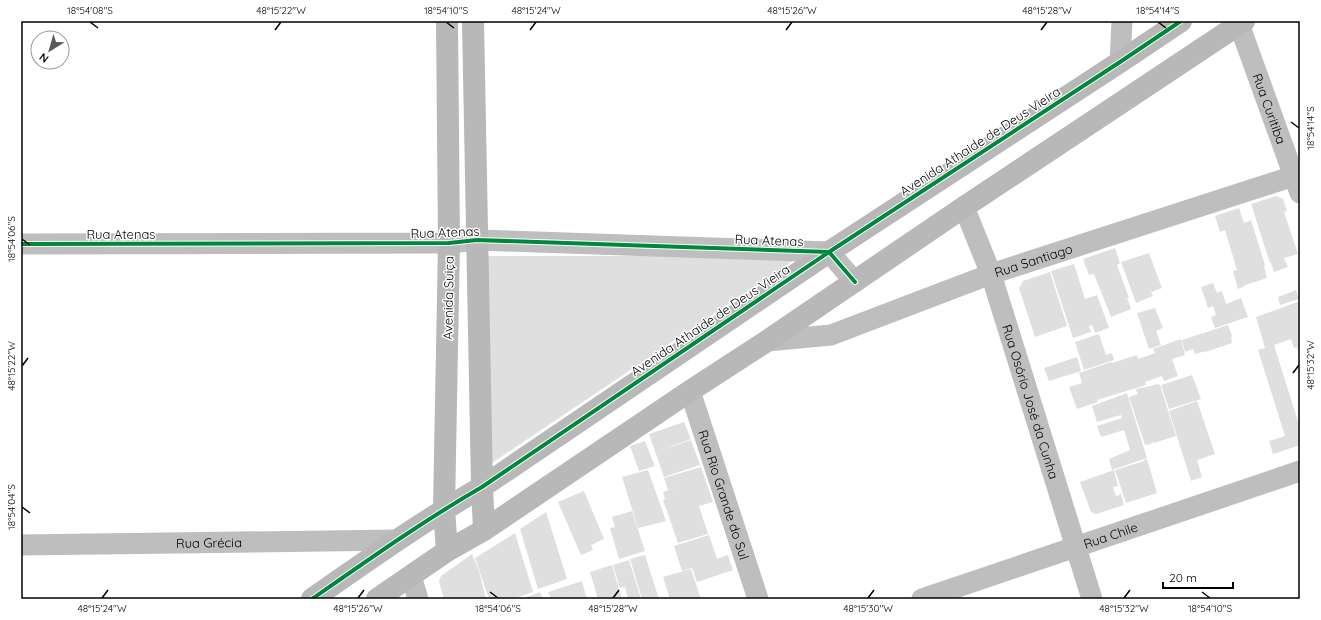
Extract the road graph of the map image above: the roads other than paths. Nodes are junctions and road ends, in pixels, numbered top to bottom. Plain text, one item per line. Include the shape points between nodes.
1 (446, 21) edge
2 (473, 21) edge
3 (1122, 21) edge
4 (1181, 21) edge
5 (1241, 23) edge
6 (1120, 62) junction
7 (1298, 181) edge
8 (964, 207) junction
9 (477, 240) junction
10 (449, 243) junction
11 (21, 244) edge
12 (830, 252) junction
13 (991, 274) junction
14 (855, 282) junction
15 (767, 341) junction
16 (690, 390) junction
17 (1300, 472) edge
18 (482, 487) junction
19 (444, 509) junction
20 (484, 530) junction
21 (397, 540) junction
22 (21, 545) edge
23 (1075, 547) junction
24 (447, 550) junction
25 (411, 576) junction
26 (312, 599) edge
27 (377, 599) edge
28 (418, 599) edge
29 (758, 599) edge
30 (922, 599) edge
31 (1092, 599) edge

1 - 10 street, Avenida Suiça
2 - 9 street
3 - 6 street
4 - 6 street, Avenida Athaide de Deus Vieira
5 - 7 street, Rua Curitiba
5 - 8 street
6 - 12 street, Avenida Athaide de Deus Vieira
7 - 13 street, Rua Santiago
8 - 13 street, Rua Osório José da Cunha
8 - 14 street
9 - 10 street, Rua Atenas
9 - 12 street, Rua Atenas
9 - 18 street
10 - 11 street, Rua Atenas
10 - 19 street, Avenida Suiça
12 - 14 street
12 - 18 street, Avenida Athaide de Deus Vieira
13 - 15 street, Rua Santiago via 831,335
13 - 23 street, Rua Osório José da Cunha
14 - 15 street
15 - 16 street
16 - 20 street
16 - 29 street, Rua Rio Grande do Sul
17 - 23 street, Rua Chile
18 - 19 street, Avenida Athaide de Deus Vieira
18 - 20 street
19 - 21 street, Avenida Athaide de Deus Vieira
19 - 24 street, Avenida Suiça
20 - 24 street
21 - 22 street, Rua Grécia
21 - 26 street, Avenida Athaide de Deus Vieira
23 - 30 street, Rua Chile
23 - 31 street, Rua Osório José da Cunha
24 - 25 street
25 - 27 street
25 - 28 street

